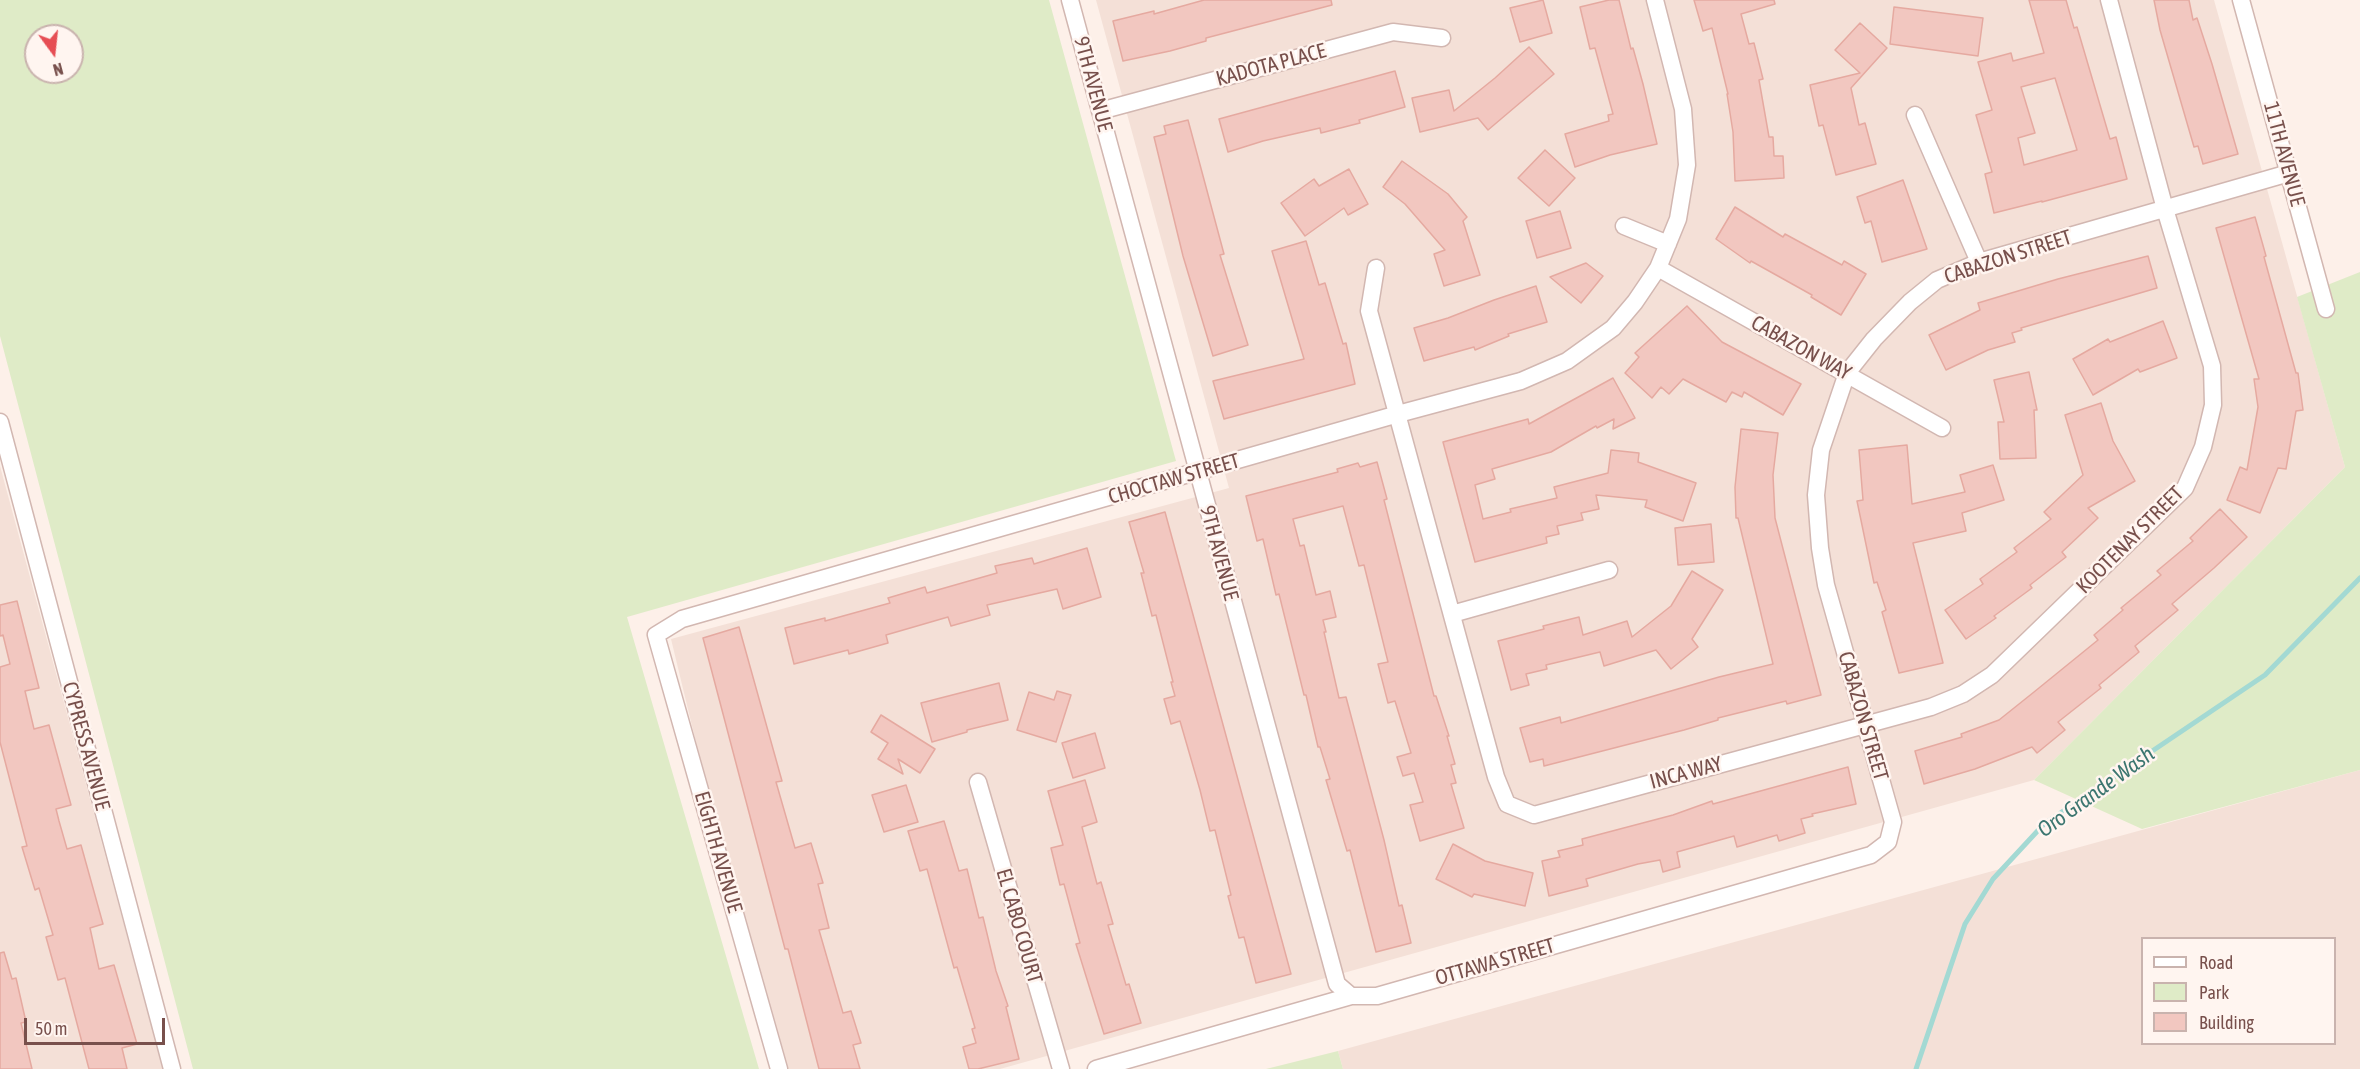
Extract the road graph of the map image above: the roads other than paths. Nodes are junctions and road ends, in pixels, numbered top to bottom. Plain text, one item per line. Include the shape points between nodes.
1 (1070, 0) edge
2 (1655, 0) edge
3 (2109, 0) edge
4 (2241, 0) edge
5 (1442, 38) dead end
6 (1100, 111) junction
7 (1915, 115) dead end
8 (2289, 173) junction
9 (2165, 209) junction
10 (1624, 226) dead end
11 (1668, 244) junction
12 (1979, 262) junction
13 (1376, 268) dead end
14 (1658, 268) junction
15 (2326, 309) dead end
16 (1847, 373) junction
17 (1398, 414) junction
18 (0, 422) edge
19 (1942, 428) dead end
20 (1197, 473) junction
21 (1609, 570) dead end
22 (1452, 614) junction
23 (656, 635) joint
24 (1865, 724) junction
25 (978, 782) dead end
26 (1888, 842) joint
27 (1351, 996) junction
28 (172, 1069) edge
29 (779, 1069) edge
30 (1061, 1069) edge
31 (1096, 1069) edge

1 - 6 street, 9TH AVENUE
2 - 11 street, CHOCTAW STREET via 1683,110 1687,165
3 - 9 street, KOOTENAY STREET
4 - 8 street, 11TH AVENUE
5 - 6 street, KADOTA PLACE via 1393,32
6 - 20 street, 9TH AVENUE
7 - 12 street
8 - 9 street, CABAZON STREET
8 - 15 street, 11TH AVENUE
9 - 12 street, CABAZON STREET
9 - 24 street, KOOTENAY STREET via 2212,366 2212,405 2203,447 2185,488 1992,675 1963,694 1930,707
10 - 11 street
11 - 14 street, CHOCTAW STREET
12 - 16 street, CABAZON STREET via 1937,280 1910,302
13 - 17 street via 1370,311
14 - 16 street, CABAZON WAY
14 - 17 street, CHOCTAW STREET via 1613,328 1567,361 1521,381
16 - 19 street, CABAZON WAY
16 - 24 street, CABAZON STREET via 1821,450 1816,495 1826,585
17 - 20 street, CHOCTAW STREET
17 - 22 street
18 - 28 street, CYPRESS AVENUE
20 - 23 street, CHOCTAW STREET via 682,619
20 - 27 street, 9TH AVENUE via 1337,984
21 - 22 street
22 - 24 street, INCA WAY via 1496,777 1508,804 1534,815
23 - 29 street, EIGHTH AVENUE
24 - 26 street, CABAZON STREET via 1893,822
25 - 30 street, EL CABO COURT
26 - 27 street, OTTAWA STREET via 1871,855 1377,996
27 - 31 street, OTTAWA STREET

